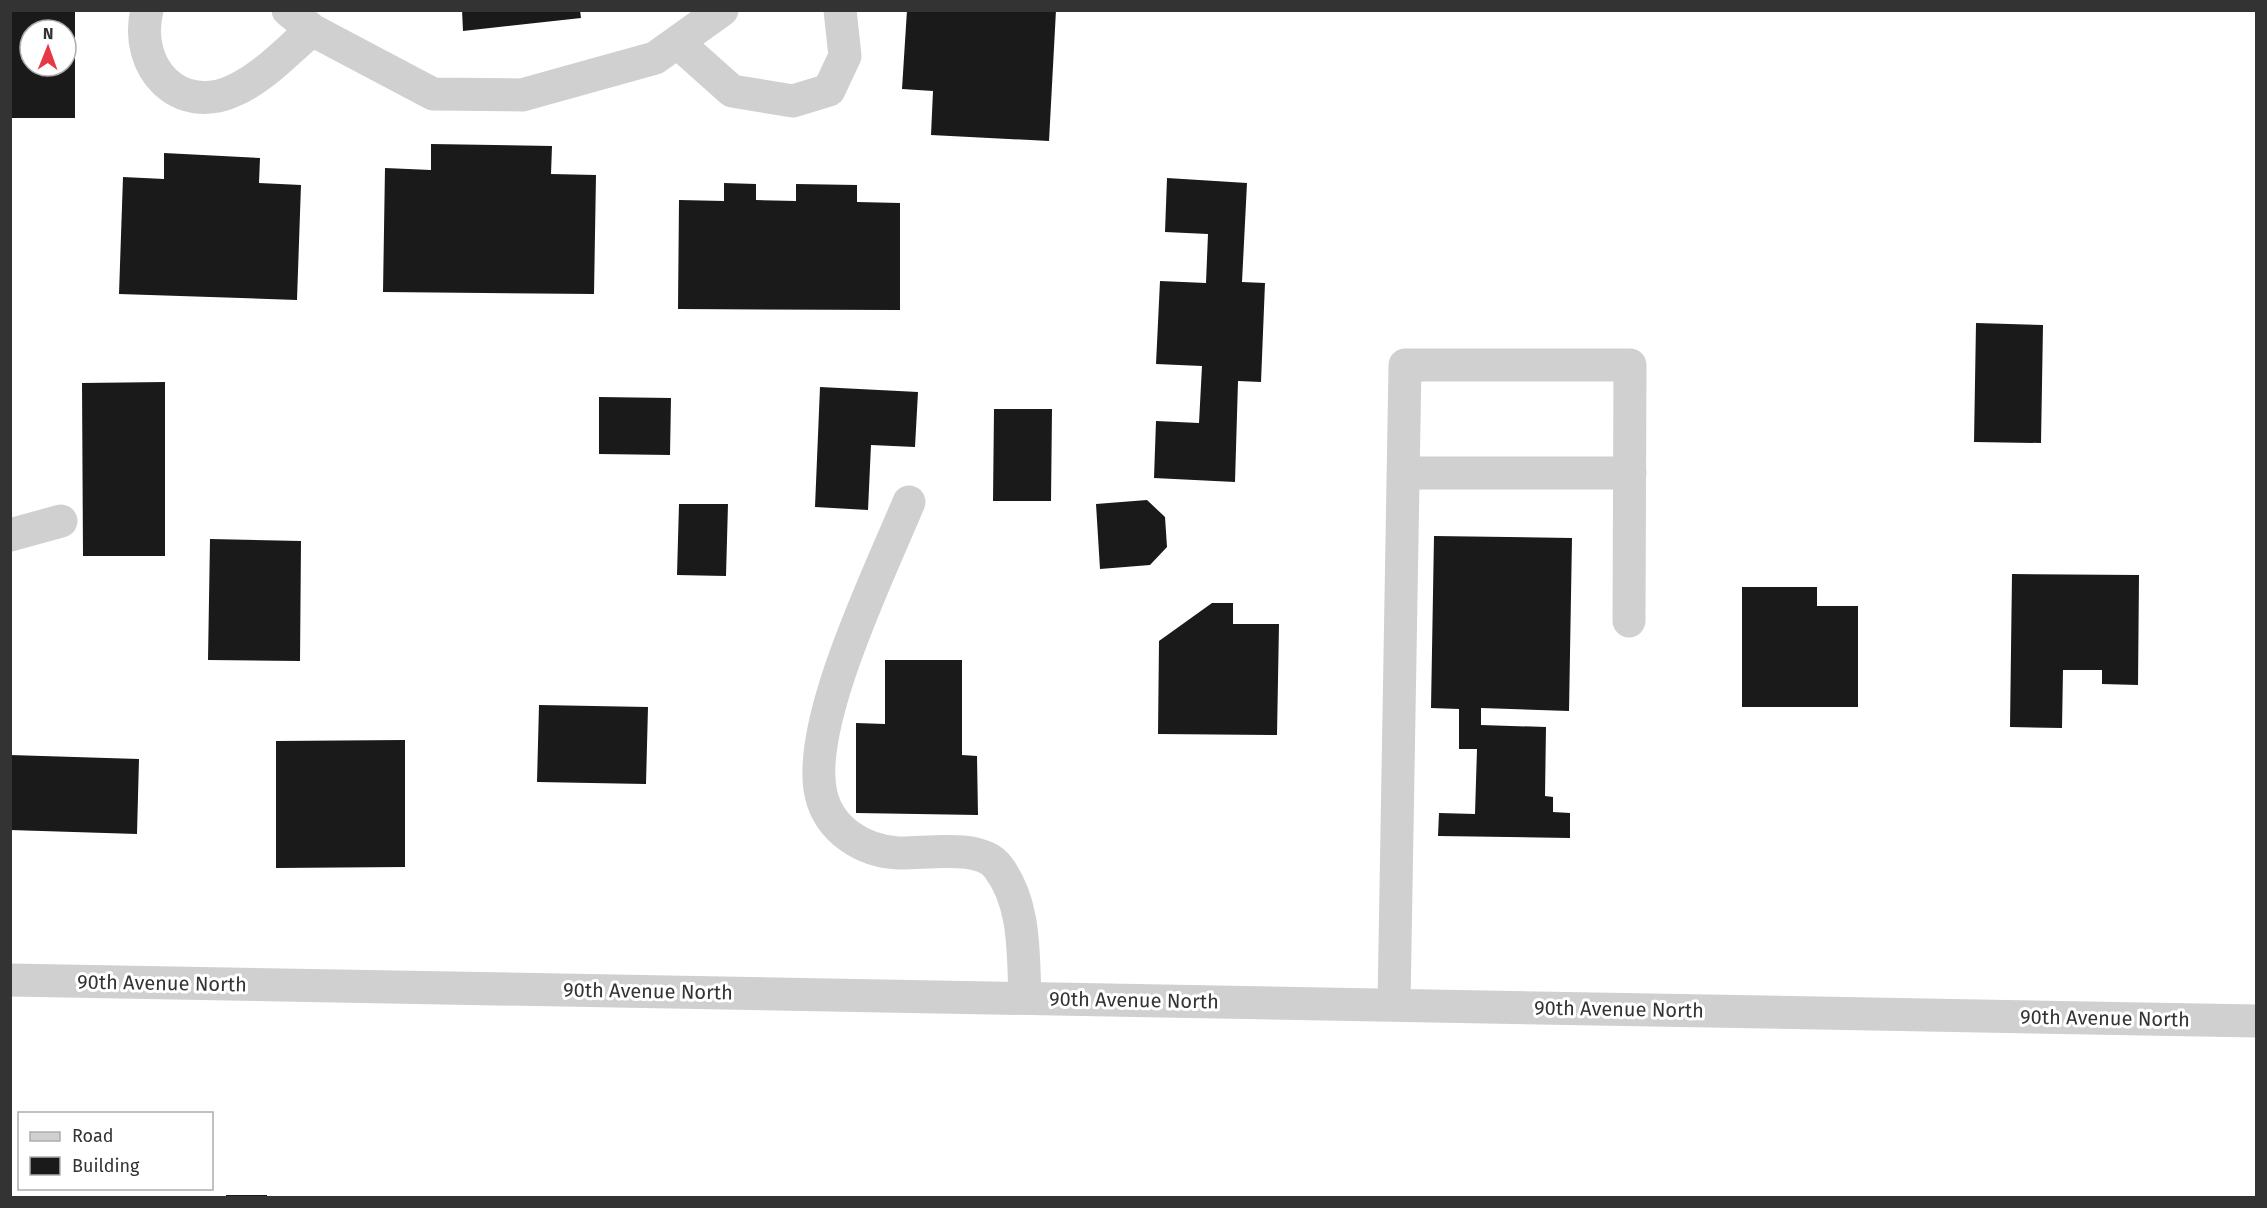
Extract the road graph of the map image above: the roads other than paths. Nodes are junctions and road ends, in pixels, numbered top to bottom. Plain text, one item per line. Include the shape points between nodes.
1 (147, 10) edge
2 (722, 10) edge
3 (840, 10) edge
4 (300, 20) edge
5 (677, 42) junction
6 (1403, 473) junction
7 (1630, 473) junction
8 (909, 502) dead end
9 (61, 521) dead end
10 (10, 535) edge
11 (1629, 621) dead end
12 (10, 980) edge
13 (1025, 998) junction
14 (1394, 1004) junction
15 (2256, 1021) edge

1 - 4 street via 143,28 149,63 160,78 194,95 233,92 252,81
2 - 5 street
3 - 5 street via 845,56 830,90 792,101 732,91
4 - 5 street via 433,94 522,95 655,58
6 - 7 street
6 - 7 street via 1405,365 1630,365
6 - 14 street
7 - 11 street
8 - 13 street via 827,713 821,794 842,832 863,846 896,853 980,854 997,866 1012,893 1021,924
9 - 10 street
12 - 13 street, 90th Avenue North
13 - 14 street, 90th Avenue North
14 - 15 street, 90th Avenue North

